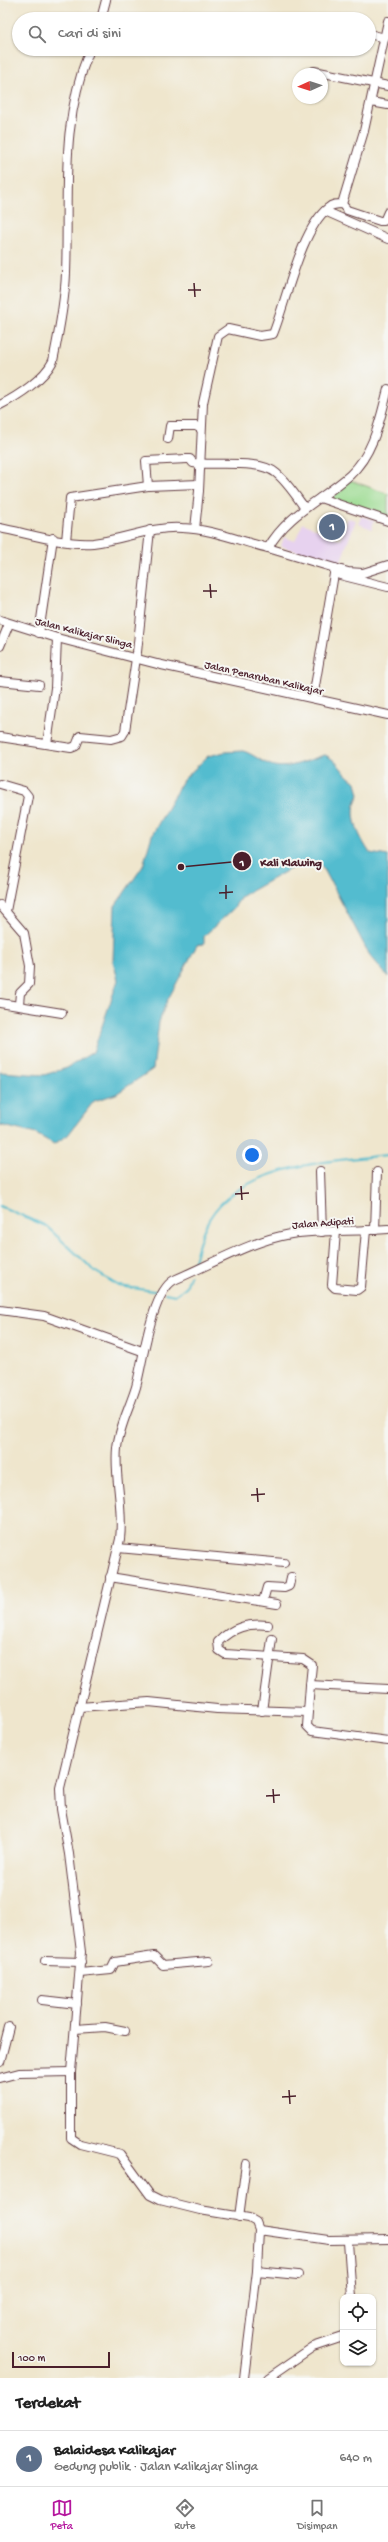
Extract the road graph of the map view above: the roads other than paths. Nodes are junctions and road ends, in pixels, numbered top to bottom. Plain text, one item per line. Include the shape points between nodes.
1 (106, 0) edge
2 (103, 12) edge
3 (388, 21) edge
4 (386, 34) edge
5 (88, 56) edge
6 (328, 74) edge
7 (374, 85) junction
8 (388, 86) edge
9 (371, 102) junction
10 (388, 106) edge
11 (342, 204) junction
12 (325, 211) junction
13 (388, 212) edge
14 (385, 223) edge
15 (388, 239) edge
16 (388, 389) edge
17 (0, 405) edge
18 (201, 429) junction
19 (168, 438) dead end
20 (200, 464) junction
21 (199, 484) junction
22 (148, 486) junction
23 (320, 498) junction
24 (304, 507) junction
25 (388, 522) edge
26 (0, 528) edge
27 (195, 529) junction
28 (150, 532) junction
29 (53, 538) junction
30 (66, 541) junction
31 (268, 548) junction
32 (388, 565) edge
33 (334, 571) junction
34 (388, 587) edge
35 (0, 620) edge
36 (9, 624) junction
37 (39, 633) junction
38 (57, 638) junction
39 (0, 646) edge
40 (136, 657) junction
41 (0, 681) edge
42 (39, 685) dead end
43 (313, 698) junction
44 (388, 715) edge
45 (0, 737) edge
46 (47, 744) junction
47 (0, 784) edge
48 (3, 908) edge
49 (0, 1003) edge
50 (19, 1004) junction
51 (62, 1013) dead end
52 (320, 1170) dead end
53 (377, 1172) dead end
54 (371, 1230) junction
55 (388, 1230) edge
56 (336, 1231) junction
57 (322, 1232) junction
58 (0, 1310) edge
59 (142, 1351) junction
60 (118, 1548) junction
61 (284, 1563) dead end
62 (110, 1577) junction
63 (291, 1577) dead end
64 (263, 1602) junction
65 (277, 1604) dead end
66 (268, 1625) dead end
67 (272, 1639) dead end
68 (271, 1657) junction
69 (310, 1685) junction
70 (388, 1689) edge
71 (79, 1707) junction
72 (262, 1711) junction
73 (308, 1712) junction
74 (388, 1741) edge
75 (45, 1961) dead end
76 (209, 1961) dead end
77 (81, 1962) junction
78 (80, 1973) junction
79 (42, 2000) dead end
80 (77, 2004) junction
81 (9, 2027) dead end
82 (75, 2029) junction
83 (125, 2031) dead end
84 (0, 2062) edge
85 (71, 2072) junction
86 (0, 2078) edge
87 (246, 2164) dead end
88 (239, 2217) junction
89 (258, 2230) junction
90 (388, 2239) edge
91 (348, 2242) junction
92 (257, 2271) junction
93 (298, 2275) dead end
94 (352, 2294) edge
95 (340, 2338) edge
96 (244, 2378) edge
97 (268, 2378) edge

1 - 2 street
3 - 4 street
4 - 7 street
5 - 17 street via 74,96 67,146 66,273 53,360 28,386
6 - 7 street
7 - 8 street
7 - 9 street
9 - 10 street
9 - 11 street
11 - 12 street via 334,204
11 - 14 street via 350,212
12 - 15 street
12 - 18 street via 308,238 273,334 260,336 228,329 218,336 203,403
13 - 14 street
16 - 23 street via 376,432 367,453 350,474
18 - 19 street via 196,426 170,426
18 - 20 street
20 - 21 street
20 - 22 street via 193,463 190,459 146,461
20 - 24 street via 236,464 267,469 280,477
21 - 22 street
21 - 27 street
22 - 30 street via 70,498
23 - 24 street
23 - 25 street
24 - 31 street via 282,528
26 - 29 street
27 - 28 street via 168,528
27 - 31 street
28 - 30 street via 104,541
28 - 40 street, Jalan Kalikajar Slinga
29 - 30 street
29 - 37 street
31 - 33 street
32 - 33 street via 363,573
33 - 34 street
33 - 43 street
35 - 36 street, Jalan Kalikajar Slinga
36 - 37 street, Jalan Kalikajar Slinga
36 - 39 street
37 - 38 street, Jalan Kalikajar Slinga
38 - 40 street, Jalan Kalikajar Slinga
38 - 46 street via 54,694
40 - 43 street, Jalan Penaruban Kalikajar via 157,664
40 - 46 street via 125,731 122,736 111,739 80,736 74,748
41 - 42 street
43 - 44 street, Jalan Penaruban Kalikajar
45 - 46 street
47 - 48 street via 24,791 28,796
48 - 50 street via 24,933 30,966 29,984 20,994
49 - 50 street
50 - 51 street
52 - 57 street
53 - 54 street
54 - 55 street, Jalan Adipati
54 - 56 street, Jalan Adipati
54 - 56 street via 361,1287 357,1290 335,1288 332,1285
56 - 57 street, Jalan Adipati
57 - 59 street, Jalan Adipati via 290,1234 260,1244 168,1284 159,1301
58 - 59 street via 44,1316
59 - 60 street, Jalan Adipati via 137,1383 117,1450 122,1514
60 - 61 street
60 - 62 street, Jalan Adipati
62 - 64 street
62 - 71 street, Jalan Adipati
63 - 64 street via 286,1588 267,1587
64 - 65 street
66 - 68 street via 251,1623 235,1629 218,1645 219,1650 225,1654
67 - 68 street
68 - 69 street via 310,1662 313,1669
68 - 72 street via 265,1679
69 - 70 street
69 - 73 street
71 - 72 street via 149,1702
71 - 77 street, Jalan Adipati via 62,1776 60,1799
72 - 73 street
73 - 74 street via 307,1726 312,1731
75 - 77 street
76 - 78 street via 163,1965 154,1956 148,1956 116,1962 111,1970
77 - 78 street, Jalan Adipati
78 - 80 street, Jalan Adipati
79 - 80 street
80 - 82 street, Jalan Adipati
81 - 84 street
82 - 83 street via 104,2027
82 - 85 street, Jalan Adipati
85 - 86 street via 19,2073
85 - 88 street, Jalan Adipati via 70,2130 74,2141 120,2154 155,2198
87 - 88 street
88 - 89 street via 256,2222
89 - 91 street
89 - 92 street
90 - 91 street
91 - 94 street
92 - 93 street
92 - 96 street
95 - 97 street via 313,2347

